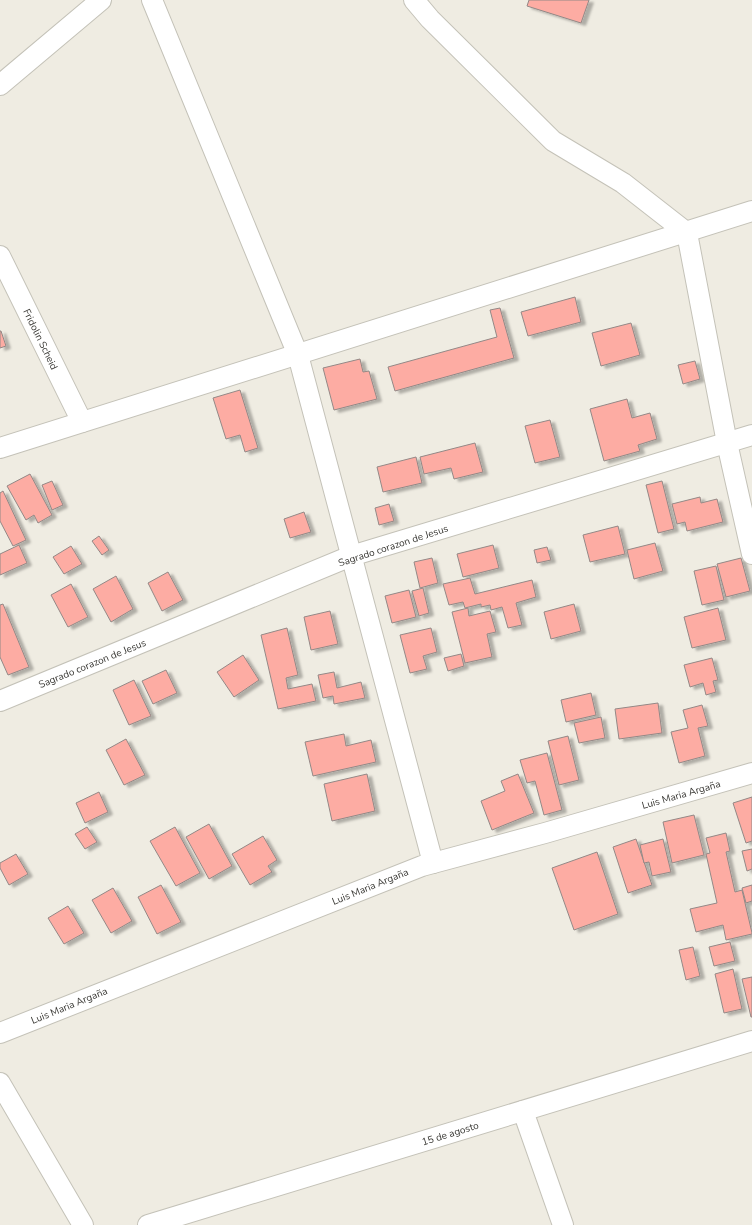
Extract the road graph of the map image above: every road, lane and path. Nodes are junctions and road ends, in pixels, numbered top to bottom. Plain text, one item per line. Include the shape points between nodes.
1 (101, 0) edge
2 (152, 0) edge
3 (414, 0) edge
4 (0, 85) edge
5 (752, 211) edge
6 (687, 232) junction
7 (0, 256) edge
8 (298, 355) junction
9 (82, 422) junction
10 (752, 435) edge
11 (727, 443) junction
12 (0, 448) edge
13 (752, 554) edge
14 (351, 556) junction
15 (0, 701) edge
16 (752, 773) edge
17 (433, 863) junction
18 (0, 1033) edge
19 (752, 1041) edge
20 (0, 1083) edge
21 (523, 1111) junction
22 (83, 1225) edge
23 (148, 1225) edge
24 (564, 1225) edge

1 - 4 street
2 - 8 street
3 - 6 street via 553,141 623,183
5 - 6 street
6 - 8 street
6 - 11 street
7 - 9 street, Fridolin Scheid
8 - 9 street
8 - 14 street
9 - 12 street
10 - 11 street, Sagrado corazon de Jesus
11 - 13 street
11 - 14 street, Sagrado corazon de Jesus
14 - 15 street, Sagrado corazon de Jesus
14 - 17 street
16 - 17 street, Luis Maria Argaña
17 - 18 street, Luis Maria Argaña
19 - 21 street, 15 de agosto
20 - 22 street
21 - 23 street, 15 de agosto
21 - 24 street

